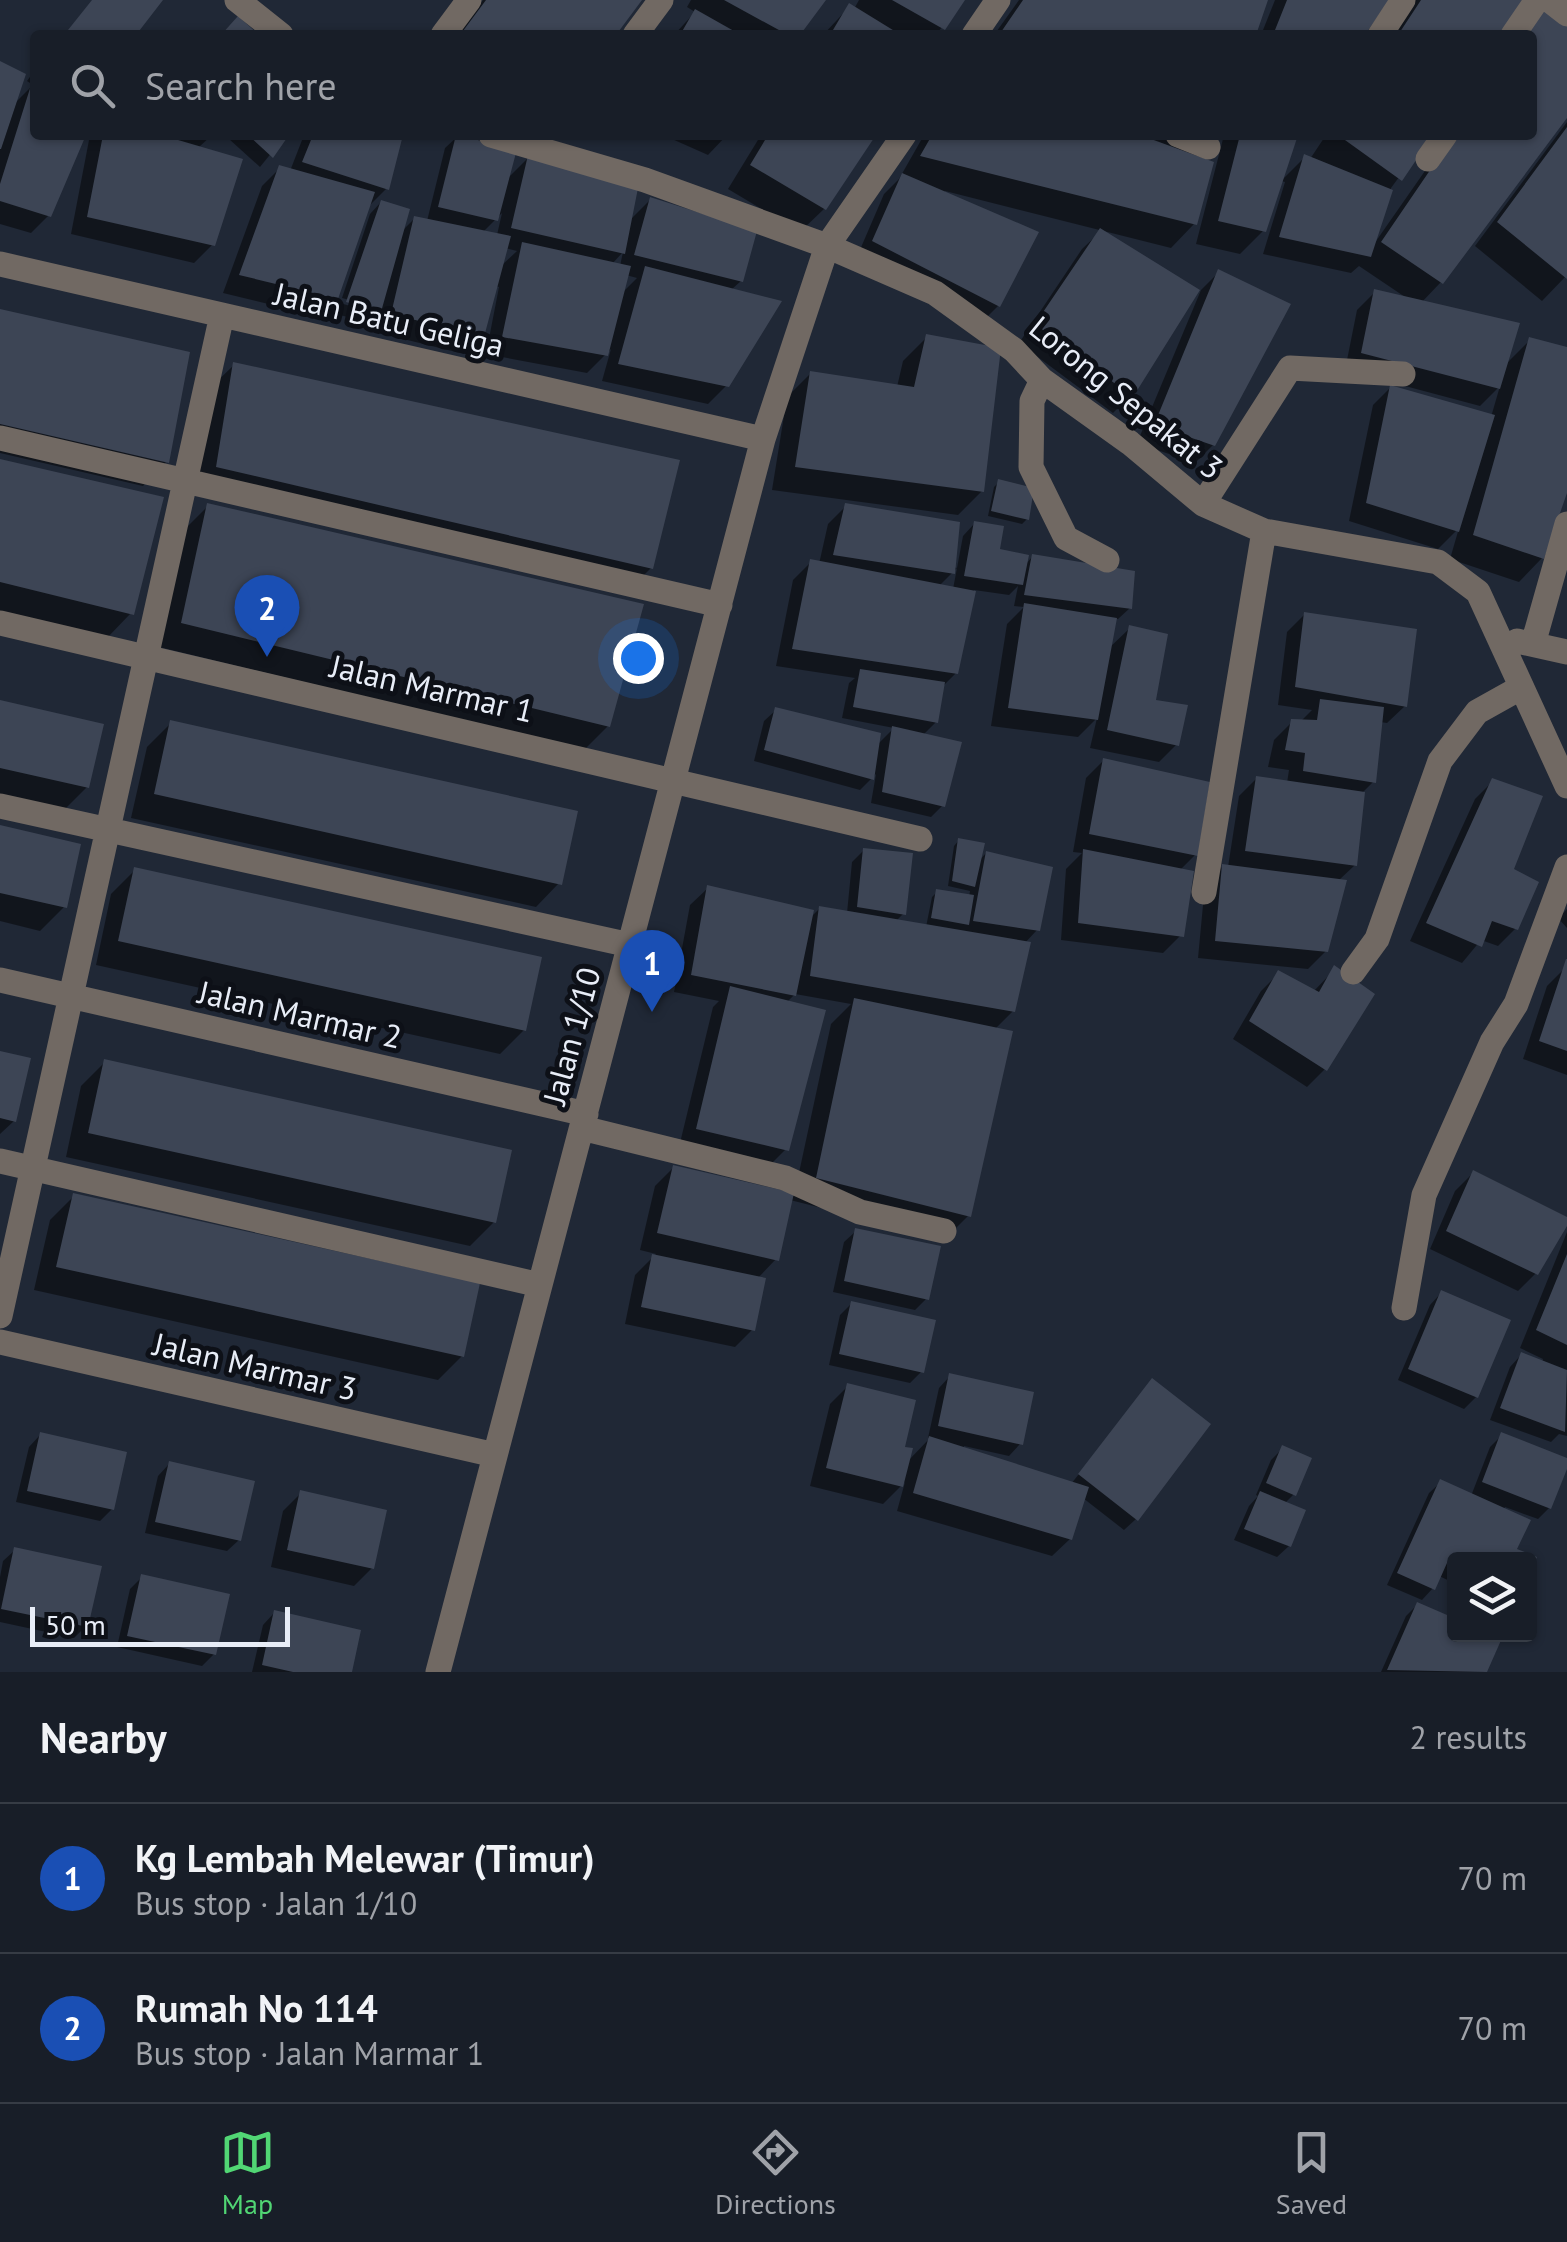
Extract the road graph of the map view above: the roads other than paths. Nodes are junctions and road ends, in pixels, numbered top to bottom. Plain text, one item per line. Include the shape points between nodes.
1 (238, 0) edge
2 (469, 0) edge
3 (661, 0) edge
4 (998, 0) edge
5 (1403, 0) edge
6 (1538, 0) edge
7 (1549, 0) edge
8 (1567, 14) edge
9 (275, 30) edge
10 (447, 30) edge
11 (639, 30) edge
12 (977, 30) edge
13 (1383, 30) edge
14 (1517, 30) edge
15 (901, 140) edge
16 (1192, 140) edge
17 (1441, 140) edge
18 (554, 143) edge
19 (1208, 146) dead end
20 (1428, 159) dead end
21 (827, 246) junction
22 (0, 264) edge
23 (222, 315) junction
24 (1403, 374) dead end
25 (1042, 380) junction
26 (0, 438) edge
27 (763, 439) junction
28 (185, 480) junction
29 (1203, 504) junction
30 (1567, 524) edge
31 (1264, 530) junction
32 (1106, 560) dead end
33 (720, 605) junction
34 (0, 622) edge
35 (1497, 638) junction
36 (1533, 644) junction
37 (1567, 652) edge
38 (146, 657) junction
39 (1520, 688) junction
40 (674, 778) junction
41 (1567, 786) edge
42 (0, 806) edge
43 (108, 831) junction
44 (920, 839) dead end
45 (1567, 867) edge
46 (1204, 892) dead end
47 (630, 945) junction
48 (1353, 972) dead end
49 (0, 980) edge
50 (71, 996) junction
51 (584, 1121) junction
52 (0, 1162) edge
53 (33, 1169) junction
54 (944, 1231) dead end
55 (540, 1284) junction
56 (1404, 1308) dead end
57 (0, 1316) edge
58 (0, 1342) edge
59 (495, 1455) junction
60 (438, 1672) edge

1 - 9 street
2 - 10 street
3 - 11 street
4 - 12 street
5 - 13 street
6 - 14 street
7 - 8 street
15 - 21 street, Jalan 1/10
16 - 19 street
17 - 20 street
18 - 21 street, Lorong Sepakat 3
21 - 25 street, Lorong Sepakat 3 via 935,293 1014,350
21 - 27 street, Jalan 1/10
22 - 23 street, Jalan Batu Geliga
23 - 27 street, Jalan Batu Geliga
23 - 28 street
24 - 29 street via 1290,368
25 - 29 street, Lorong Sepakat 3
25 - 32 street via 1032,401 1031,467 1066,538
26 - 28 street
27 - 33 street, Jalan 1/10
28 - 33 street
28 - 38 street
29 - 31 street, Lorong Sepakat 3
30 - 36 street
31 - 35 street, Lorong Sepakat 3 via 1438,562 1478,592
31 - 46 street
33 - 40 street, Jalan 1/10
34 - 38 street, Jalan Marmar 1
35 - 36 street
35 - 39 street, Lorong Sepakat 3
36 - 37 street
38 - 40 street, Jalan Marmar 1
38 - 43 street
39 - 41 street, Lorong Sepakat 3
39 - 48 street via 1477,712 1440,761 1377,938
40 - 44 street, Jalan Marmar 1
40 - 47 street, Jalan 1/10
42 - 43 street
43 - 47 street
43 - 50 street
45 - 56 street via 1516,1004 1492,1042 1424,1195
47 - 51 street, Jalan 1/10
49 - 50 street, Jalan Marmar 2
50 - 51 street, Jalan Marmar 2
50 - 53 street
51 - 54 street, Jalan Marmar 2 via 785,1178 860,1212
51 - 55 street, Jalan 1/10
52 - 53 street
53 - 55 street
53 - 57 street
55 - 59 street, Jalan 1/10
58 - 59 street, Jalan Marmar 3
59 - 60 street, Jalan 1/10

